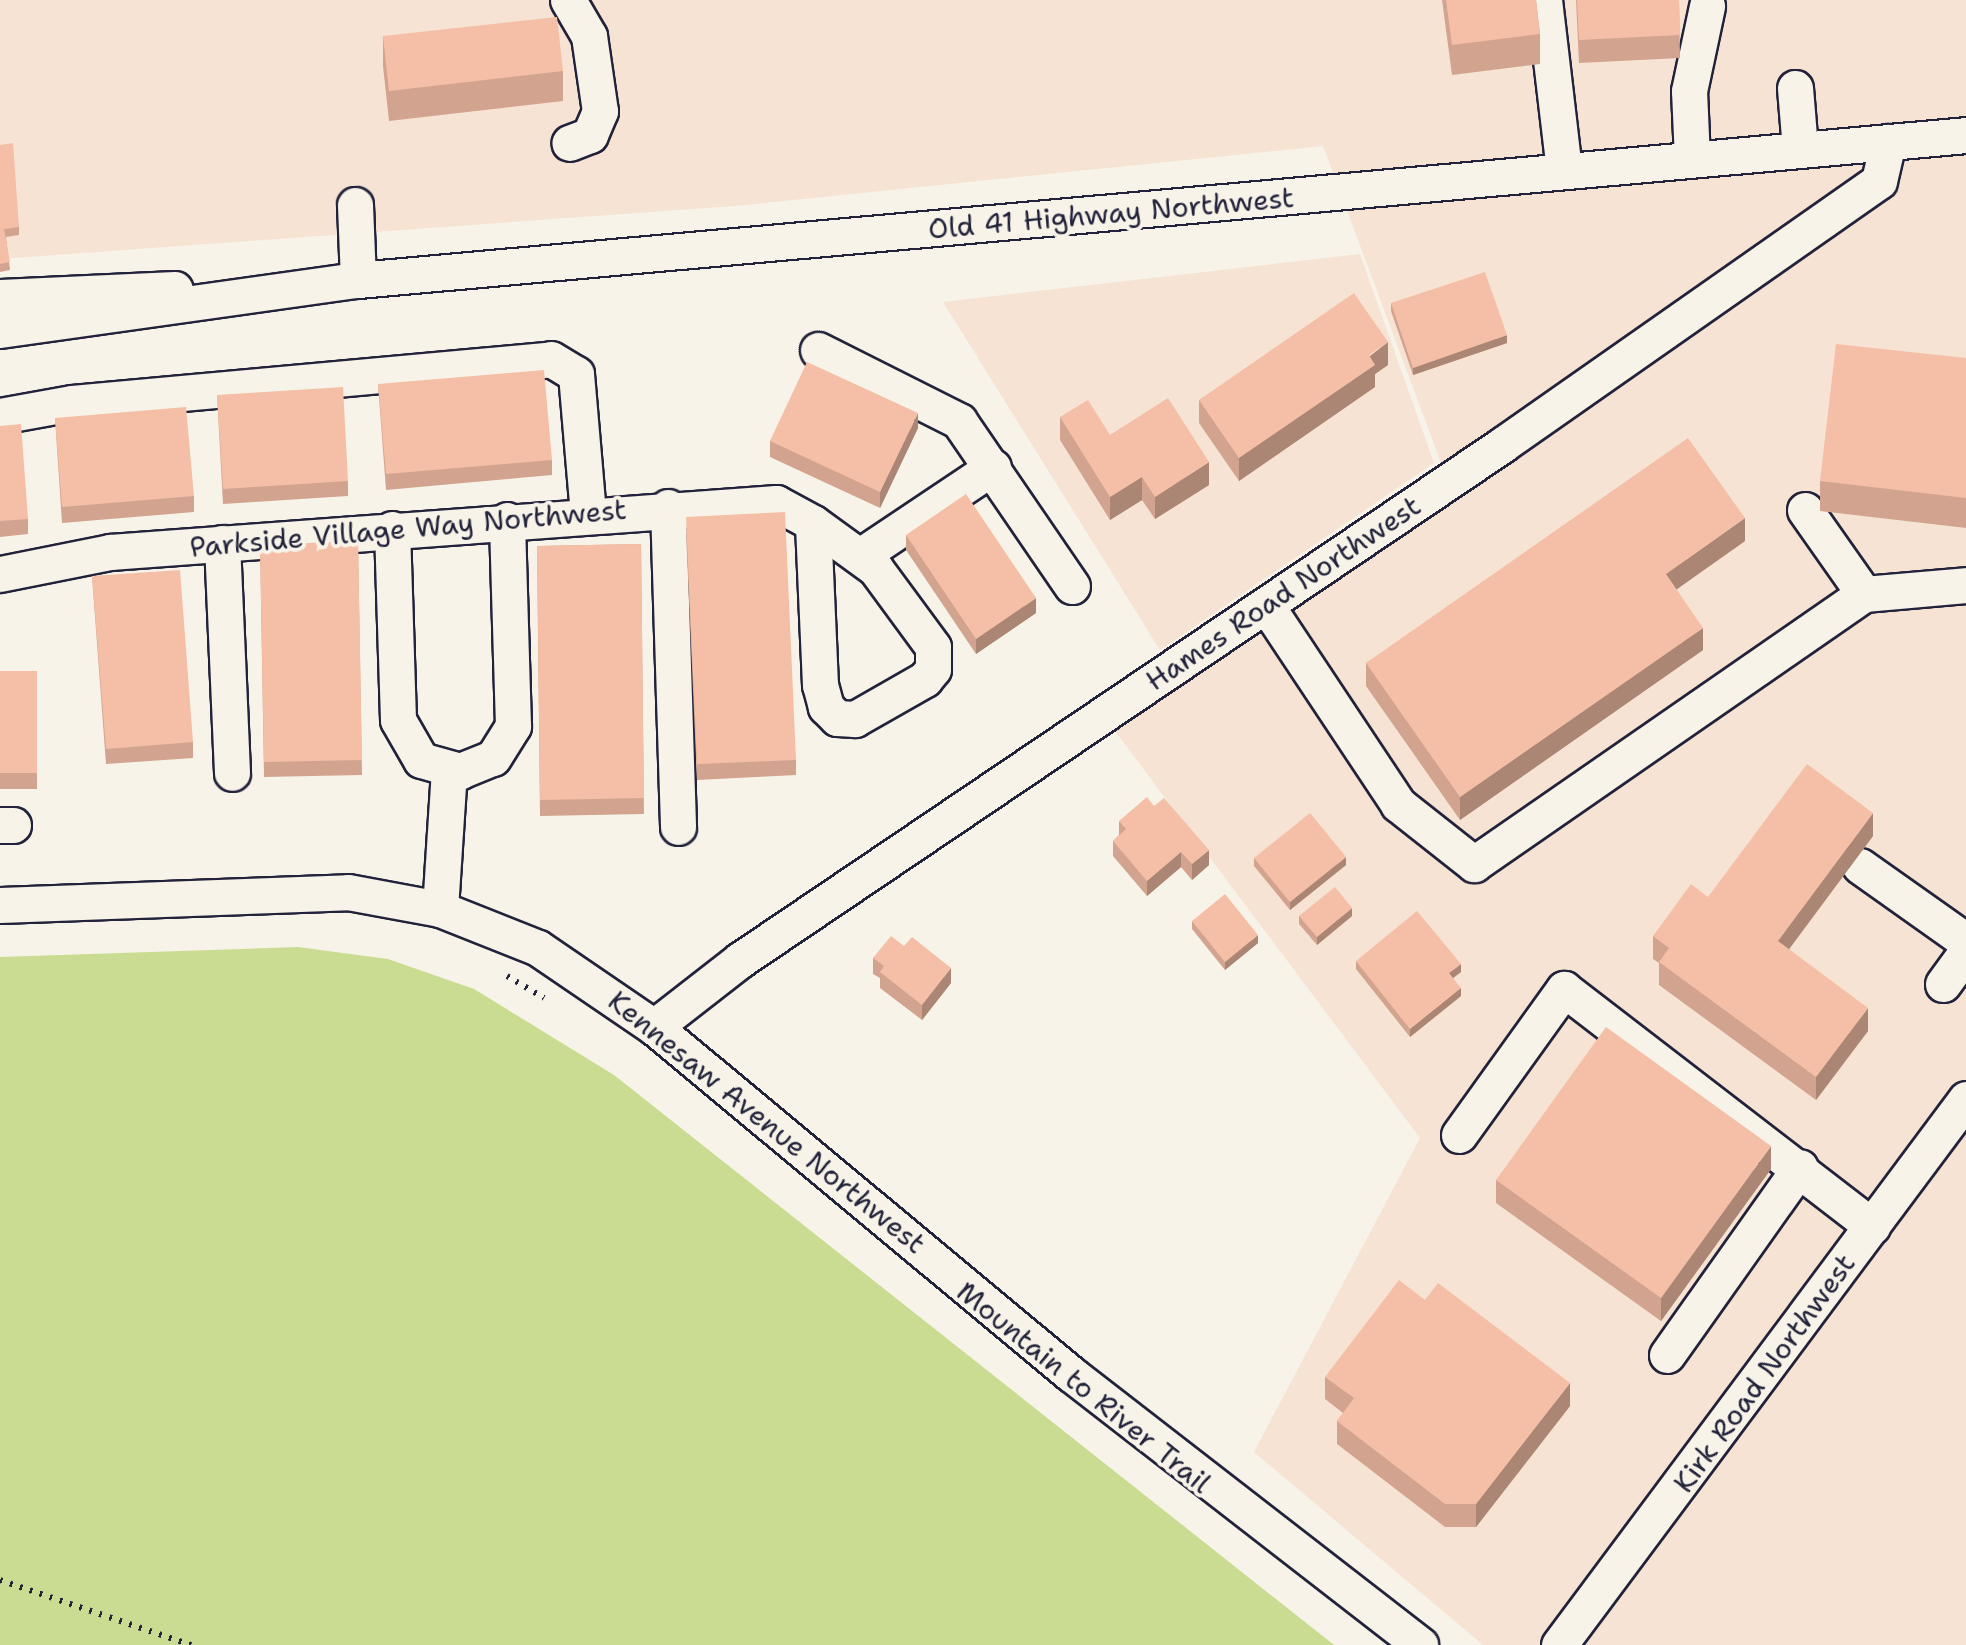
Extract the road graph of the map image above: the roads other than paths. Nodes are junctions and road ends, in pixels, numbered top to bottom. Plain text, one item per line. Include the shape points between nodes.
1 (568, 0) edge
2 (1544, 0) edge
3 (1707, 6) dead end
4 (1795, 88) dead end
5 (1966, 136) edge
6 (1888, 142) junction
7 (570, 143) dead end
8 (1800, 149) junction
9 (1692, 159) junction
10 (1564, 170) junction
11 (355, 204) dead end
12 (358, 280) junction
13 (256, 292) junction
14 (0, 297) edge
15 (0, 330) edge
16 (818, 350) dead end
17 (0, 416) edge
18 (993, 467) junction
19 (668, 507) junction
20 (1805, 510) dead end
21 (588, 514) junction
22 (507, 520) junction
23 (813, 522) junction
24 (392, 530) junction
25 (222, 543) junction
26 (860, 556) junction
27 (0, 574) edge
28 (1966, 585) edge
29 (1072, 586) dead end
30 (1864, 594) junction
31 (1266, 605) junction
32 (449, 771) junction
33 (232, 773) dead end
34 (678, 827) dead end
35 (1860, 866) dead end
36 (0, 905) edge
37 (440, 909) junction
38 (1966, 941) edge
39 (1966, 952) edge
40 (1943, 984) dead end
41 (654, 1026) junction
42 (1966, 1099) edge
43 (1459, 1136) dead end
44 (1800, 1167) junction
45 (1872, 1226) junction
46 (1667, 1354) dead end
47 (1420, 1645) edge
48 (1559, 1645) edge

1 - 7 street via 589,36 600,111 590,135
2 - 10 street
3 - 9 street via 1688,91
4 - 8 street
5 - 6 street, Old 41 Highway Northwest
6 - 8 street, Old 41 Highway Northwest
6 - 31 street, Hames Road Northwest via 1878,181
8 - 9 street, Old 41 Highway Northwest
9 - 10 street, Old 41 Highway Northwest
10 - 12 street, Old 41 Highway Northwest
11 - 12 street
12 - 13 street, Old 41 Highway Northwest
13 - 14 street, Old 41 Highway Northwest via 149,288
13 - 15 street, Old 41 Highway Northwest
16 - 18 street via 952,415
17 - 21 street via 551,358 576,374
18 - 26 street
18 - 29 street
19 - 21 street, Parkside Village Way Northwest
19 - 23 street, Parkside Village Way Northwest via 776,504
19 - 34 street
20 - 30 street
21 - 22 street, Parkside Village Way Northwest
22 - 24 street, Parkside Village Way Northwest
22 - 32 street via 513,726 493,758
23 - 26 street, Parkside Village Way Northwest
23 - 26 street, Parkside Village Way Northwest via 820,685 826,708 837,718 880,707 933,669 933,647 916,616
24 - 25 street, Parkside Village Way Northwest
24 - 32 street via 398,720 421,760
25 - 27 street, Parkside Village Way Northwest via 110,552
25 - 33 street
28 - 30 street
30 - 31 street via 1474,864 1398,804 1322,655
31 - 41 street, Hames Road Northwest via 740,960
32 - 37 street
35 - 38 street
36 - 37 street, Kennesaw Avenue Northwest via 266,890 348,892
37 - 41 street, Kennesaw Avenue Northwest via 538,948
39 - 40 street
41 - 47 street, Kennesaw Avenue Northwest via 1070,1374
42 - 45 street, Kirk Road Northwest
43 - 44 street via 1564,988
44 - 45 street
44 - 46 street
45 - 48 street, Kirk Road Northwest

